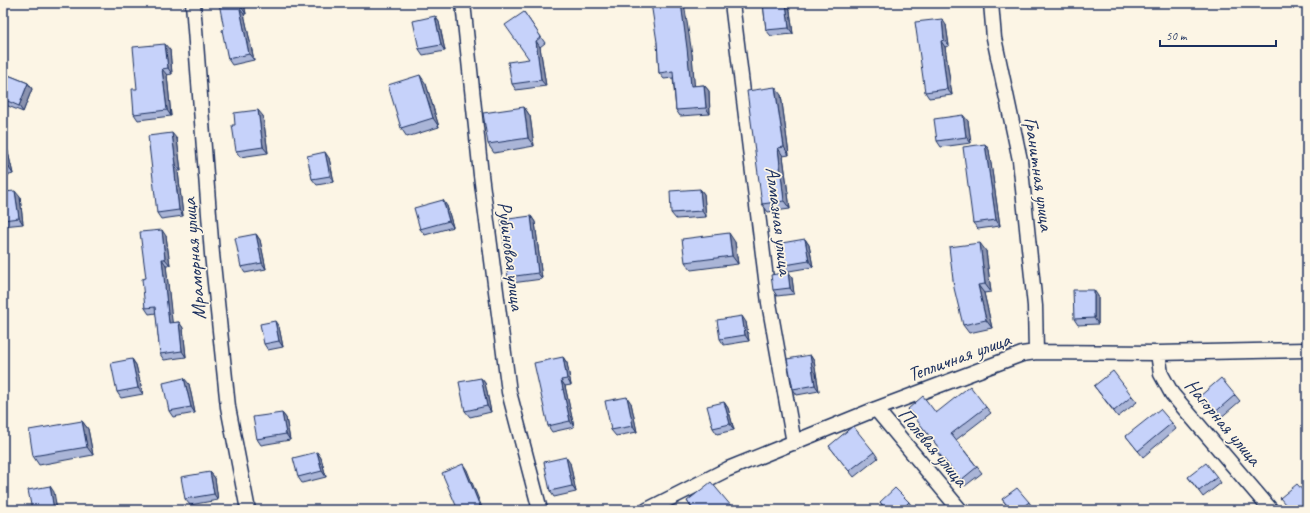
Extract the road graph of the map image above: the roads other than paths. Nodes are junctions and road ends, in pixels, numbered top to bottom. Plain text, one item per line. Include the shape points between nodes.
1 (193, 3) edge
2 (463, 3) edge
3 (732, 3) edge
4 (991, 3) edge
5 (1307, 350) edge
6 (1036, 352) junction
7 (1158, 353) junction
8 (876, 409) junction
9 (794, 443) junction
10 (248, 510) edge
11 (540, 510) edge
12 (647, 510) edge
13 (960, 510) edge
14 (1271, 510) edge

1 - 10 street, Мраморная улица via 212,254 228,407
2 - 11 street, Рубиновая улица via 481,175 509,392
3 - 9 street, Алмазная улица via 770,303
4 - 6 street, Гранитная улица via 994,38 1020,160 1035,306
5 - 7 street, Тепличная улица
6 - 7 street, Тепличная улица
6 - 8 street, Тепличная улица via 1022,354
7 - 14 street, Нагорная улица via 1161,374 1172,394
8 - 9 street, Тепличная улица
8 - 13 street, Полевая улица
9 - 12 street, Тепличная улица via 728,469

